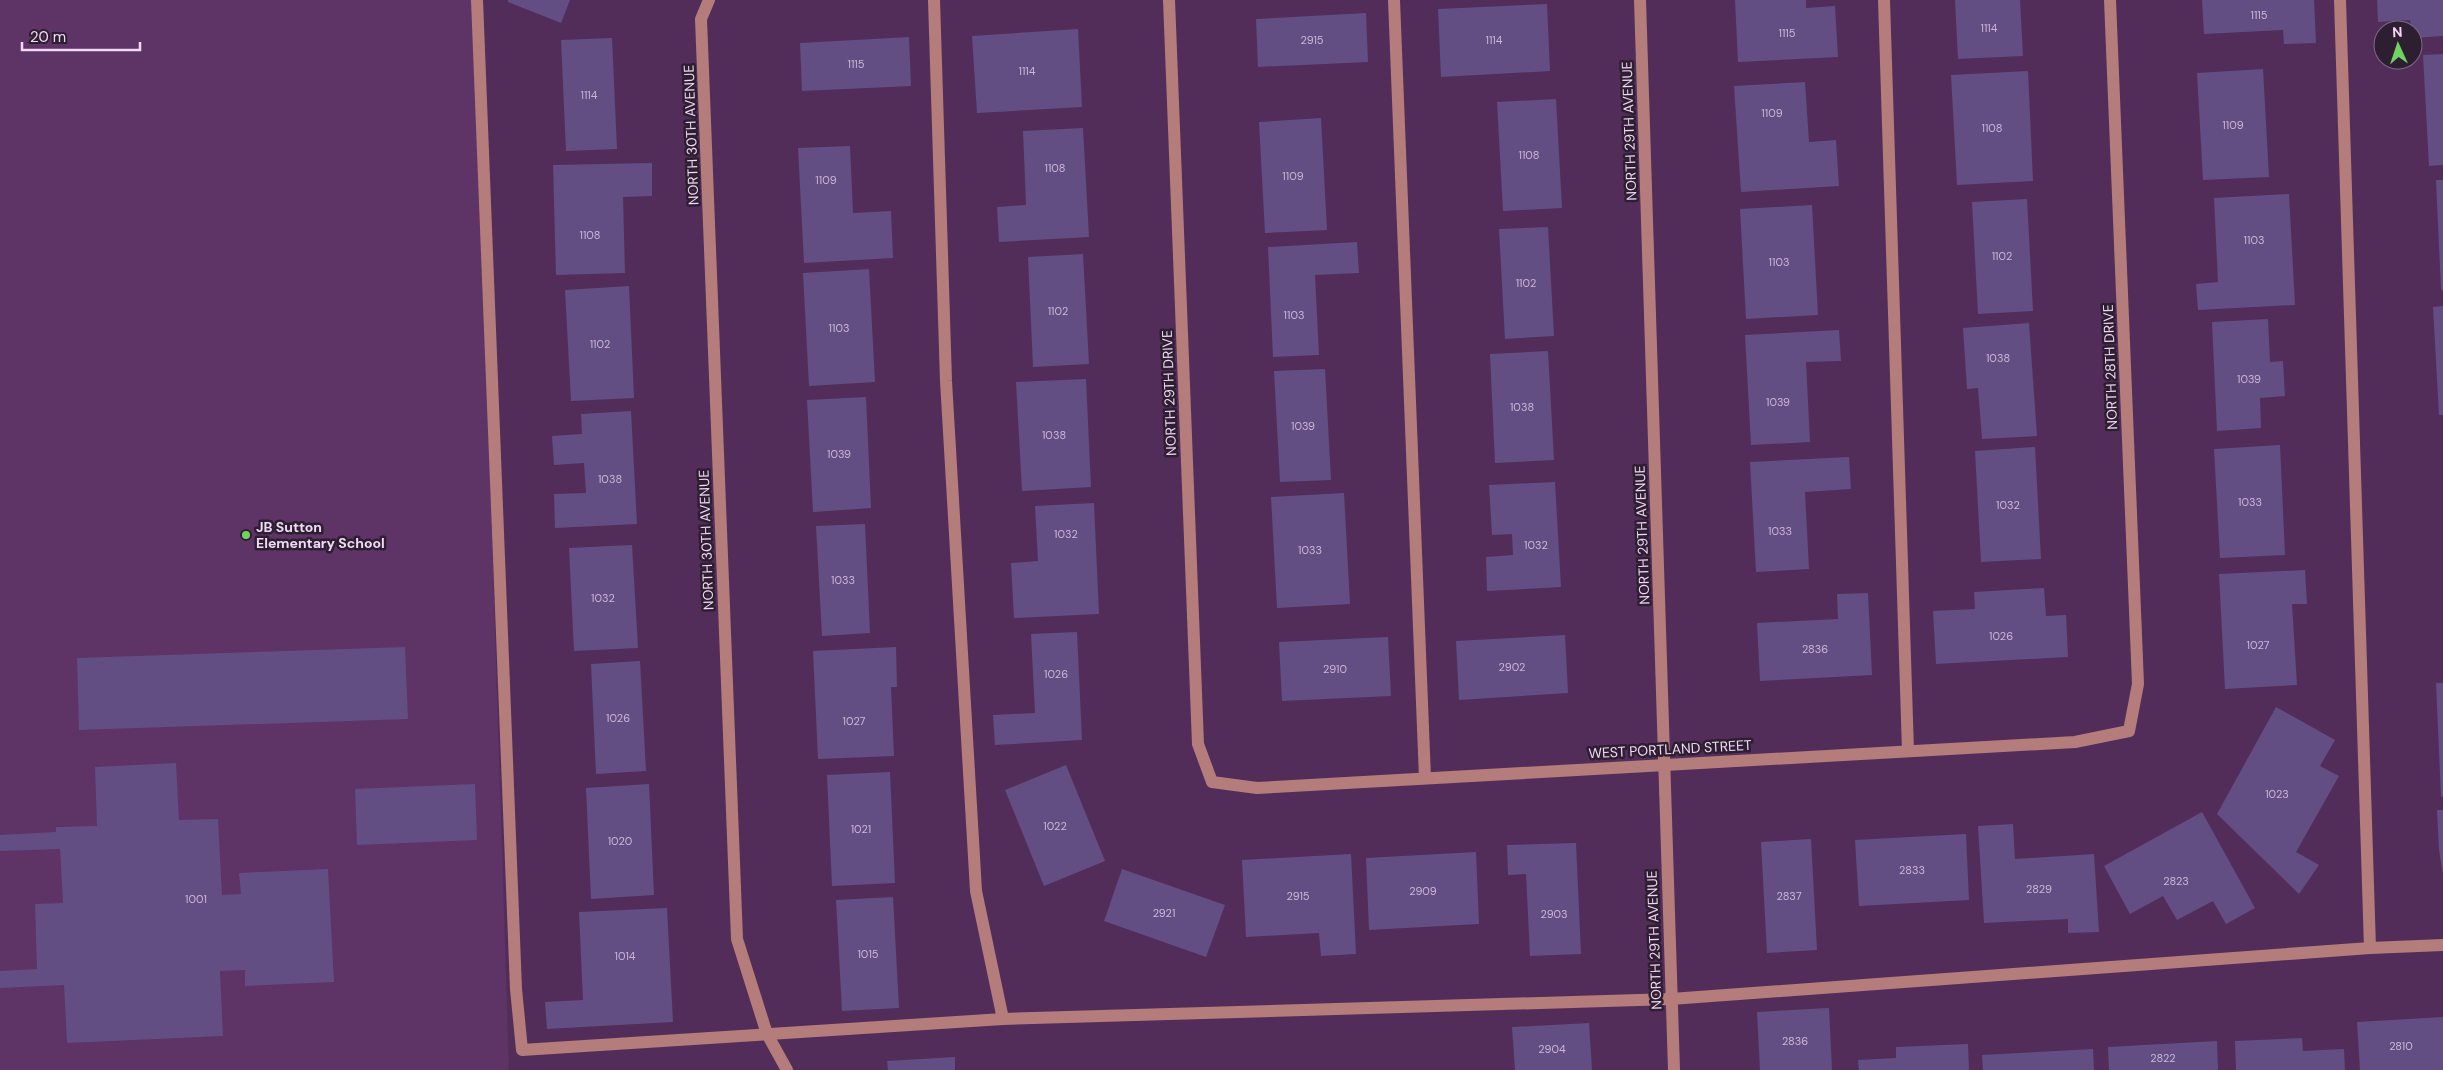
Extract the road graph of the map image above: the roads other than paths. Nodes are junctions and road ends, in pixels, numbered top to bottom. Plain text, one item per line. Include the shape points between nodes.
1 (477, 0) edge
2 (709, 0) edge
3 (934, 0) edge
4 (1169, 0) edge
5 (1394, 0) edge
6 (1640, 0) edge
7 (1884, 0) edge
8 (2110, 0) edge
9 (2340, 0) edge
10 (2129, 731) joint
11 (1908, 751) junction
12 (1664, 764) junction
13 (1425, 778) junction
14 (1212, 782) joint
15 (2443, 946) edge
16 (2370, 948) junction
17 (1671, 999) junction
18 (1003, 1019) junction
19 (767, 1034) junction
20 (787, 1070) edge
21 (1674, 1070) edge

1 - 19 street via 516,989 522,1050
2 - 19 street, NORTH 30TH AVENUE via 701,18 737,939
3 - 18 street via 946,381 976,891
4 - 14 street, NORTH 29TH DRIVE via 1198,744
5 - 13 street
6 - 12 street, NORTH 29TH AVENUE
7 - 11 street
8 - 10 street, NORTH 28TH DRIVE via 2138,684
9 - 16 street
10 - 11 street, WEST PORTLAND STREET via 2075,742
11 - 12 street, WEST PORTLAND STREET
12 - 13 street, WEST PORTLAND STREET
12 - 17 street, NORTH 29TH AVENUE
13 - 14 street, WEST PORTLAND STREET via 1257,788
15 - 16 street
16 - 17 street
17 - 18 street
17 - 21 street, NORTH 29TH AVENUE
18 - 19 street
19 - 20 street, NORTH 30TH AVENUE

